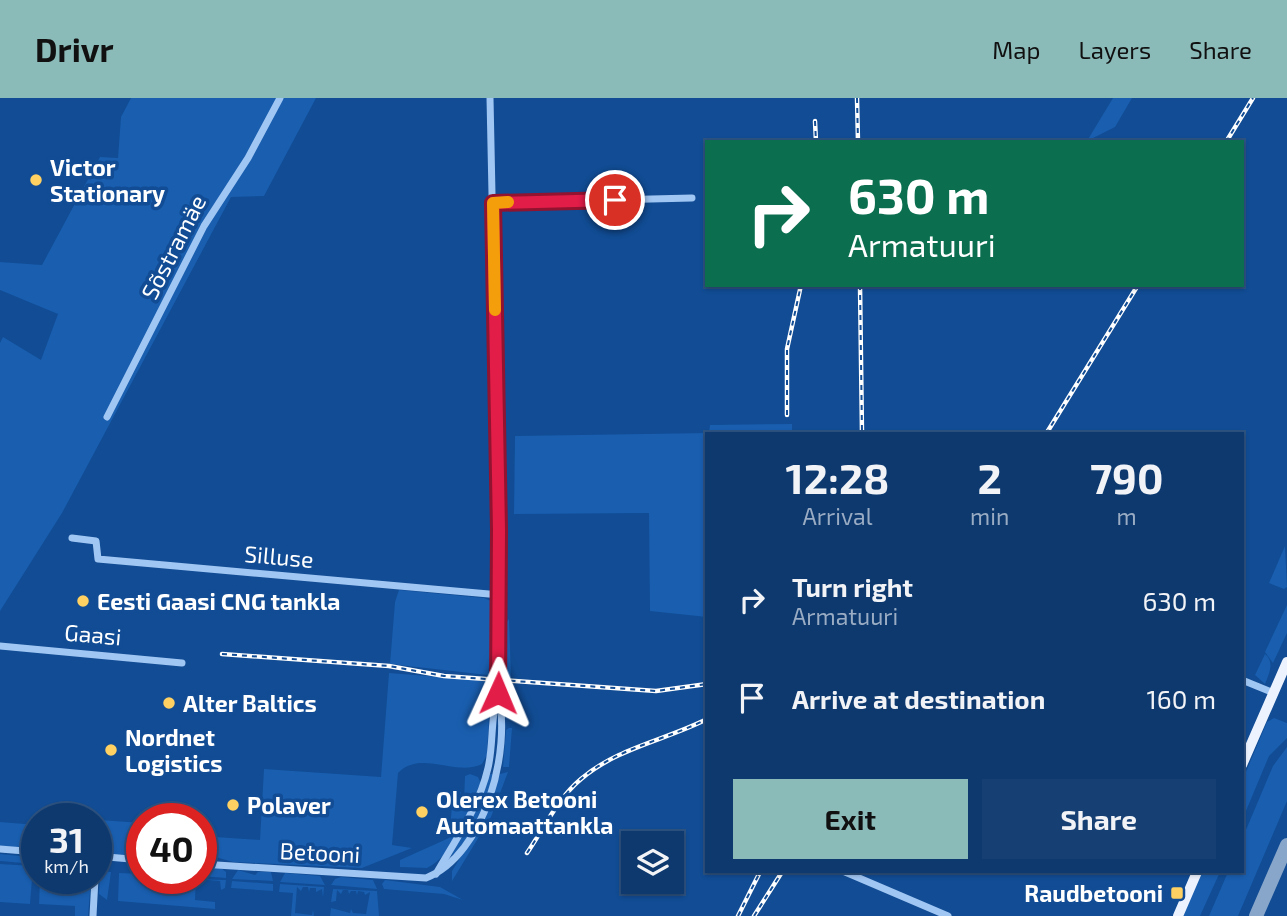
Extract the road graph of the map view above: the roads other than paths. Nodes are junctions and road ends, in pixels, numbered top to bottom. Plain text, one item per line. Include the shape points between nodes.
1 (280, 98) edge
2 (490, 98) edge
3 (692, 198) dead end
4 (493, 203) junction
5 (107, 417) dead end
6 (72, 538) dead end
7 (500, 595) junction
8 (0, 646) edge
9 (1287, 662) edge
10 (182, 663) dead end
11 (1244, 681) edge
12 (1274, 693) junction
13 (1244, 760) edge
14 (0, 849) edge
15 (21, 851) edge
16 (217, 865) edge
17 (847, 873) edge
18 (1197, 873) edge
19 (94, 894) edge
20 (93, 916) edge
21 (948, 916) edge
22 (1178, 916) edge

1 - 5 street, Sõstramäe via 204,226
2 - 4 street, Betooni
3 - 4 street
4 - 7 street, Betooni
6 - 7 street, Silluse via 96,541 98,559
7 - 16 street, Betooni via 498,693 502,725 493,787 453,862 426,878
8 - 10 street, Gaasi
9 - 12 main road
11 - 12 street
12 - 13 main road
14 - 15 street
17 - 21 street
18 - 22 main road
19 - 20 street

